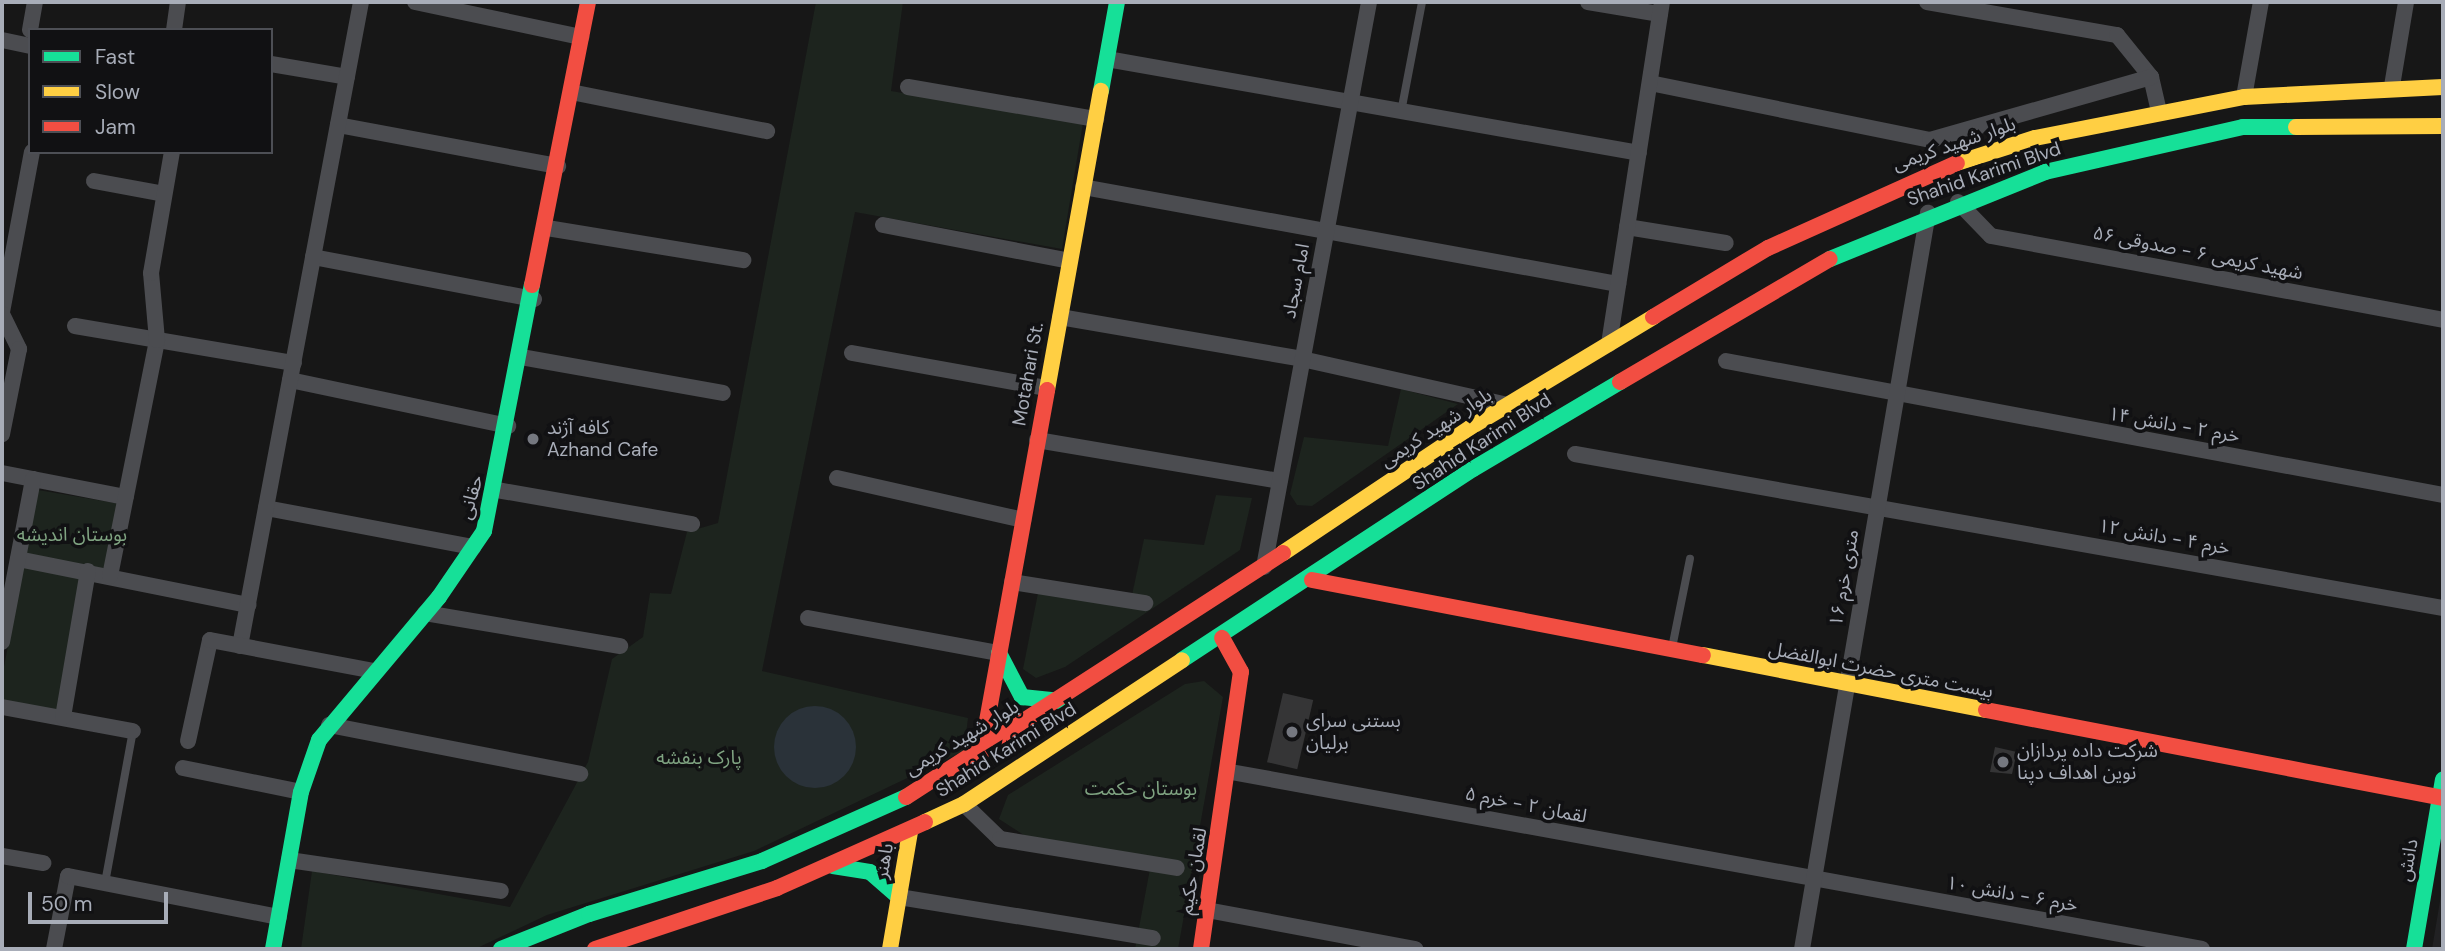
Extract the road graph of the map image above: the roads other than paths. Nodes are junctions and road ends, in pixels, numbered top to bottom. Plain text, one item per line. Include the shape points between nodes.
1 (35, 2) edge
2 (178, 2) edge
3 (361, 2) edge
4 (415, 2) edge
5 (588, 2) edge
6 (1117, 2) edge
7 (1369, 2) edge
8 (1422, 2) edge
9 (1588, 2) edge
10 (1927, 2) edge
11 (2261, 2) edge
12 (2406, 2) edge
13 (1661, 8) edge
14 (31, 28) edge
15 (174, 28) edge
16 (582, 37) junction
17 (28, 38) edge
18 (2, 40) edge
19 (1107, 59) junction
20 (273, 64) edge
21 (347, 77) junction
22 (2151, 77) junction
23 (1650, 83) junction
24 (2392, 86) junction
25 (908, 87) dead end
26 (2443, 87) edge
27 (572, 92) junction
28 (2244, 97) junction
29 (1351, 98) junction
30 (1402, 107) junction
31 (2159, 111) junction
32 (1096, 119) junction
33 (338, 125) junction
34 (2443, 126) edge
35 (767, 131) dead end
36 (1930, 140) junction
37 (1639, 153) junction
38 (33, 154) edge
39 (172, 154) edge
40 (558, 166) junction
41 (1941, 167) junction
42 (94, 181) dead end
43 (1083, 187) junction
44 (164, 194) junction
45 (1958, 202) junction
46 (1928, 213) junction
47 (883, 225) dead end
48 (1627, 227) junction
49 (547, 228) junction
50 (1325, 236) junction
51 (1726, 243) dead end
52 (313, 257) junction
53 (743, 260) dead end
54 (1070, 261) junction
55 (1618, 284) junction
56 (3, 294) edge
57 (534, 299) junction
58 (2, 313) edge
59 (1060, 317) junction
60 (2443, 320) edge
61 (75, 326) dead end
62 (157, 340) junction
63 (1609, 344) junction
64 (852, 353) dead end
65 (521, 357) junction
66 (1303, 359) junction
67 (1726, 360) dead end
68 (294, 363) junction
69 (290, 380) junction
70 (1047, 388) junction
71 (723, 393) dead end
72 (1896, 397) junction
73 (1508, 405) junction
74 (508, 426) junction
75 (2, 434) edge
76 (1037, 440) junction
77 (1574, 454) dead end
78 (2, 473) edge
79 (837, 478) dead end
80 (33, 479) junction
81 (1280, 481) junction
82 (497, 490) junction
83 (2443, 495) edge
84 (126, 497) junction
85 (1878, 507) junction
86 (266, 508) junction
87 (1023, 520) junction
88 (692, 524) dead end
89 (473, 547) junction
90 (18, 559) junction
91 (1690, 559) dead end
92 (1264, 567) junction
93 (88, 571) junction
94 (110, 576) junction
95 (1311, 580) junction
96 (1012, 582) junction
97 (1144, 603) dead end
98 (248, 605) junction
99 (2443, 608) edge
100 (425, 613) junction
101 (808, 618) dead end
102 (1222, 638) junction
103 (2, 642) edge
104 (240, 646) junction
105 (620, 646) dead end
106 (1671, 650) junction
107 (999, 653) junction
108 (374, 671) junction
109 (1847, 685) junction
110 (1063, 701) junction
111 (2, 707) edge
112 (64, 718) junction
113 (330, 725) junction
114 (133, 731) joint
115 (188, 741) dead end
116 (981, 754) junction
117 (183, 768) dead end
118 (1231, 772) junction
119 (580, 774) dead end
120 (2443, 779) edge
121 (301, 792) junction
122 (2442, 798) edge
123 (964, 804) junction
124 (910, 832) junction
125 (2, 856) edge
126 (289, 860) junction
127 (43, 863) dead end
128 (833, 866) junction
129 (1177, 868) dead end
130 (1814, 880) junction
131 (105, 883) junction
132 (501, 891) dead end
133 (899, 897) junction
134 (1207, 910) junction
135 (279, 917) junction
136 (1153, 938) dead end
137 (54, 949) edge
138 (273, 949) edge
139 (501, 949) edge
140 (595, 949) edge
141 (890, 949) edge
142 (1201, 949) edge
143 (1415, 949) edge
144 (1802, 949) edge
145 (2202, 949) edge
146 (2413, 949) edge

1 - 14 street
2 - 15 street
3 - 21 street
4 - 16 street
5 - 16 main road, حقانی
6 - 19 main road, Motahari St.
7 - 29 street, امام سجاد
8 - 30 lane
9 - 13 street
10 - 22 street via 2117,35
11 - 28 street
12 - 24 street
13 - 23 street
16 - 27 main road, حقانی
17 - 18 street
19 - 29 street
19 - 32 main road, Motahari St.
20 - 21 street
21 - 33 street
22 - 31 street
22 - 36 street
23 - 36 street
23 - 37 street
24 - 26 main road, بلوار شهید کریمی
24 - 28 main road, بلوار شهید کریمی
25 - 32 street
27 - 35 street
27 - 40 main road, حقانی
28 - 31 main road, بلوار شهید کریمی
29 - 30 street
29 - 50 street, امام سجاد
30 - 37 street
31 - 41 main road, بلوار شهید کریمی
32 - 43 main road, Motahari St.
33 - 40 street
33 - 52 street
34 - 45 main road, Shahid Karimi Blvd via 2243,127 2045,172
36 - 41 street
37 - 48 street
38 - 56 street
39 - 44 street
40 - 49 main road, حقانی
41 - 63 main road, بلوار شهید کریمی via 1768,248
42 - 44 street
43 - 50 street
43 - 54 main road, Motahari St.
44 - 62 street via 151,273
45 - 46 main road, Shahid Karimi Blvd
45 - 60 street, شهید کریمی ۶ - صدوقی ۵۶ via 1991,236
46 - 72 street, ۱۶ متری خرم
46 - 95 main road, Shahid Karimi Blvd via 1851,246 1699,331 1473,469
47 - 54 street
48 - 51 street
48 - 55 street
49 - 53 street
49 - 57 main road, حقانی
50 - 55 street
50 - 66 street, امام سجاد
52 - 57 street
52 - 68 street
54 - 59 main road, Motahari St.
55 - 63 street
56 - 58 street
57 - 65 main road, حقانی
58 - 75 street via 19,349
59 - 66 street
59 - 70 main road, Motahari St.
61 - 62 street
62 - 68 street
62 - 84 street
63 - 73 main road, بلوار شهید کریمی
64 - 70 street
65 - 71 street
65 - 74 main road, حقانی
66 - 73 street
66 - 81 street, امام سجاد
67 - 72 street, خرم ۲ - دانش ۱۴
68 - 69 street
69 - 74 street
69 - 86 street
70 - 76 main road, Motahari St.
72 - 83 street, خرم ۲ - دانش ۱۴
72 - 85 street, ۱۶ متری خرم
73 - 92 main road, بلوار شهید کریمی
74 - 82 main road, حقانی
76 - 81 street
76 - 87 main road, Motahari St.
77 - 85 street, خرم ۴ - دانش ۱۲
78 - 80 street
79 - 87 street
80 - 84 street
80 - 90 street
81 - 92 street, امام سجاد
82 - 88 street
82 - 89 main road, حقانی
84 - 94 street
85 - 99 street, خرم ۴ - دانش ۱۲
85 - 109 street, ۱۶ متری خرم
86 - 89 street
86 - 98 street
87 - 96 main road, Motahari St.
89 - 100 main road, حقانی
90 - 93 street
90 - 103 street
91 - 106 lane
92 - 110 main road, بلوار شهید کریمی
93 - 94 street
93 - 112 street
94 - 98 street
95 - 102 main road, Shahid Karimi Blvd
95 - 106 main road, بیست متری حضرت ابوالفضل
96 - 97 street
96 - 107 main road, Motahari St.
98 - 104 street
100 - 105 street
100 - 108 main road, حقانی
101 - 107 street
102 - 118 main road, لقمان حکیم via 1241,672
102 - 123 main road, Shahid Karimi Blvd
104 - 108 street
104 - 115 street via 210,640
106 - 109 main road, بیست متری حضرت ابوالفضل
107 - 110 main road via 1022,697 1035,704
107 - 116 main road, Motahari St.
108 - 113 main road, حقانی
109 - 122 main road, بیست متری حضرت ابوالفضل
109 - 130 street, ۱۶ متری خرم
110 - 116 main road, بلوار شهید کریمی
111 - 112 street
112 - 114 street
113 - 119 street
113 - 121 main road, حقانی
114 - 131 lane
116 - 139 main road, بلوار شهید کریمی via 903,799 762,861 589,914
117 - 121 street
118 - 130 street, لقمان ۲ - خرم ۵
118 - 134 main road, لقمان حکیم
120 - 122 main road, دانش
121 - 126 main road, حقانی
122 - 146 main road, دانش
123 - 124 main road, Shahid Karimi Blvd
123 - 129 street via 1000,839
124 - 128 main road, Shahid Karimi Blvd
124 - 133 main road, باهنر
125 - 127 street
126 - 132 street
126 - 135 main road, حقانی
128 - 133 main road, باهنر via 870,872
128 - 140 main road, Shahid Karimi Blvd
130 - 144 street, ۱۶ متری خرم
130 - 145 street, خرم ۶ - دانش ۱۰
131 - 135 street
131 - 137 street via 68,876
133 - 136 street
133 - 141 main road, باهنر
134 - 142 main road, لقمان حکیم
134 - 143 street
135 - 138 main road, حقانی

